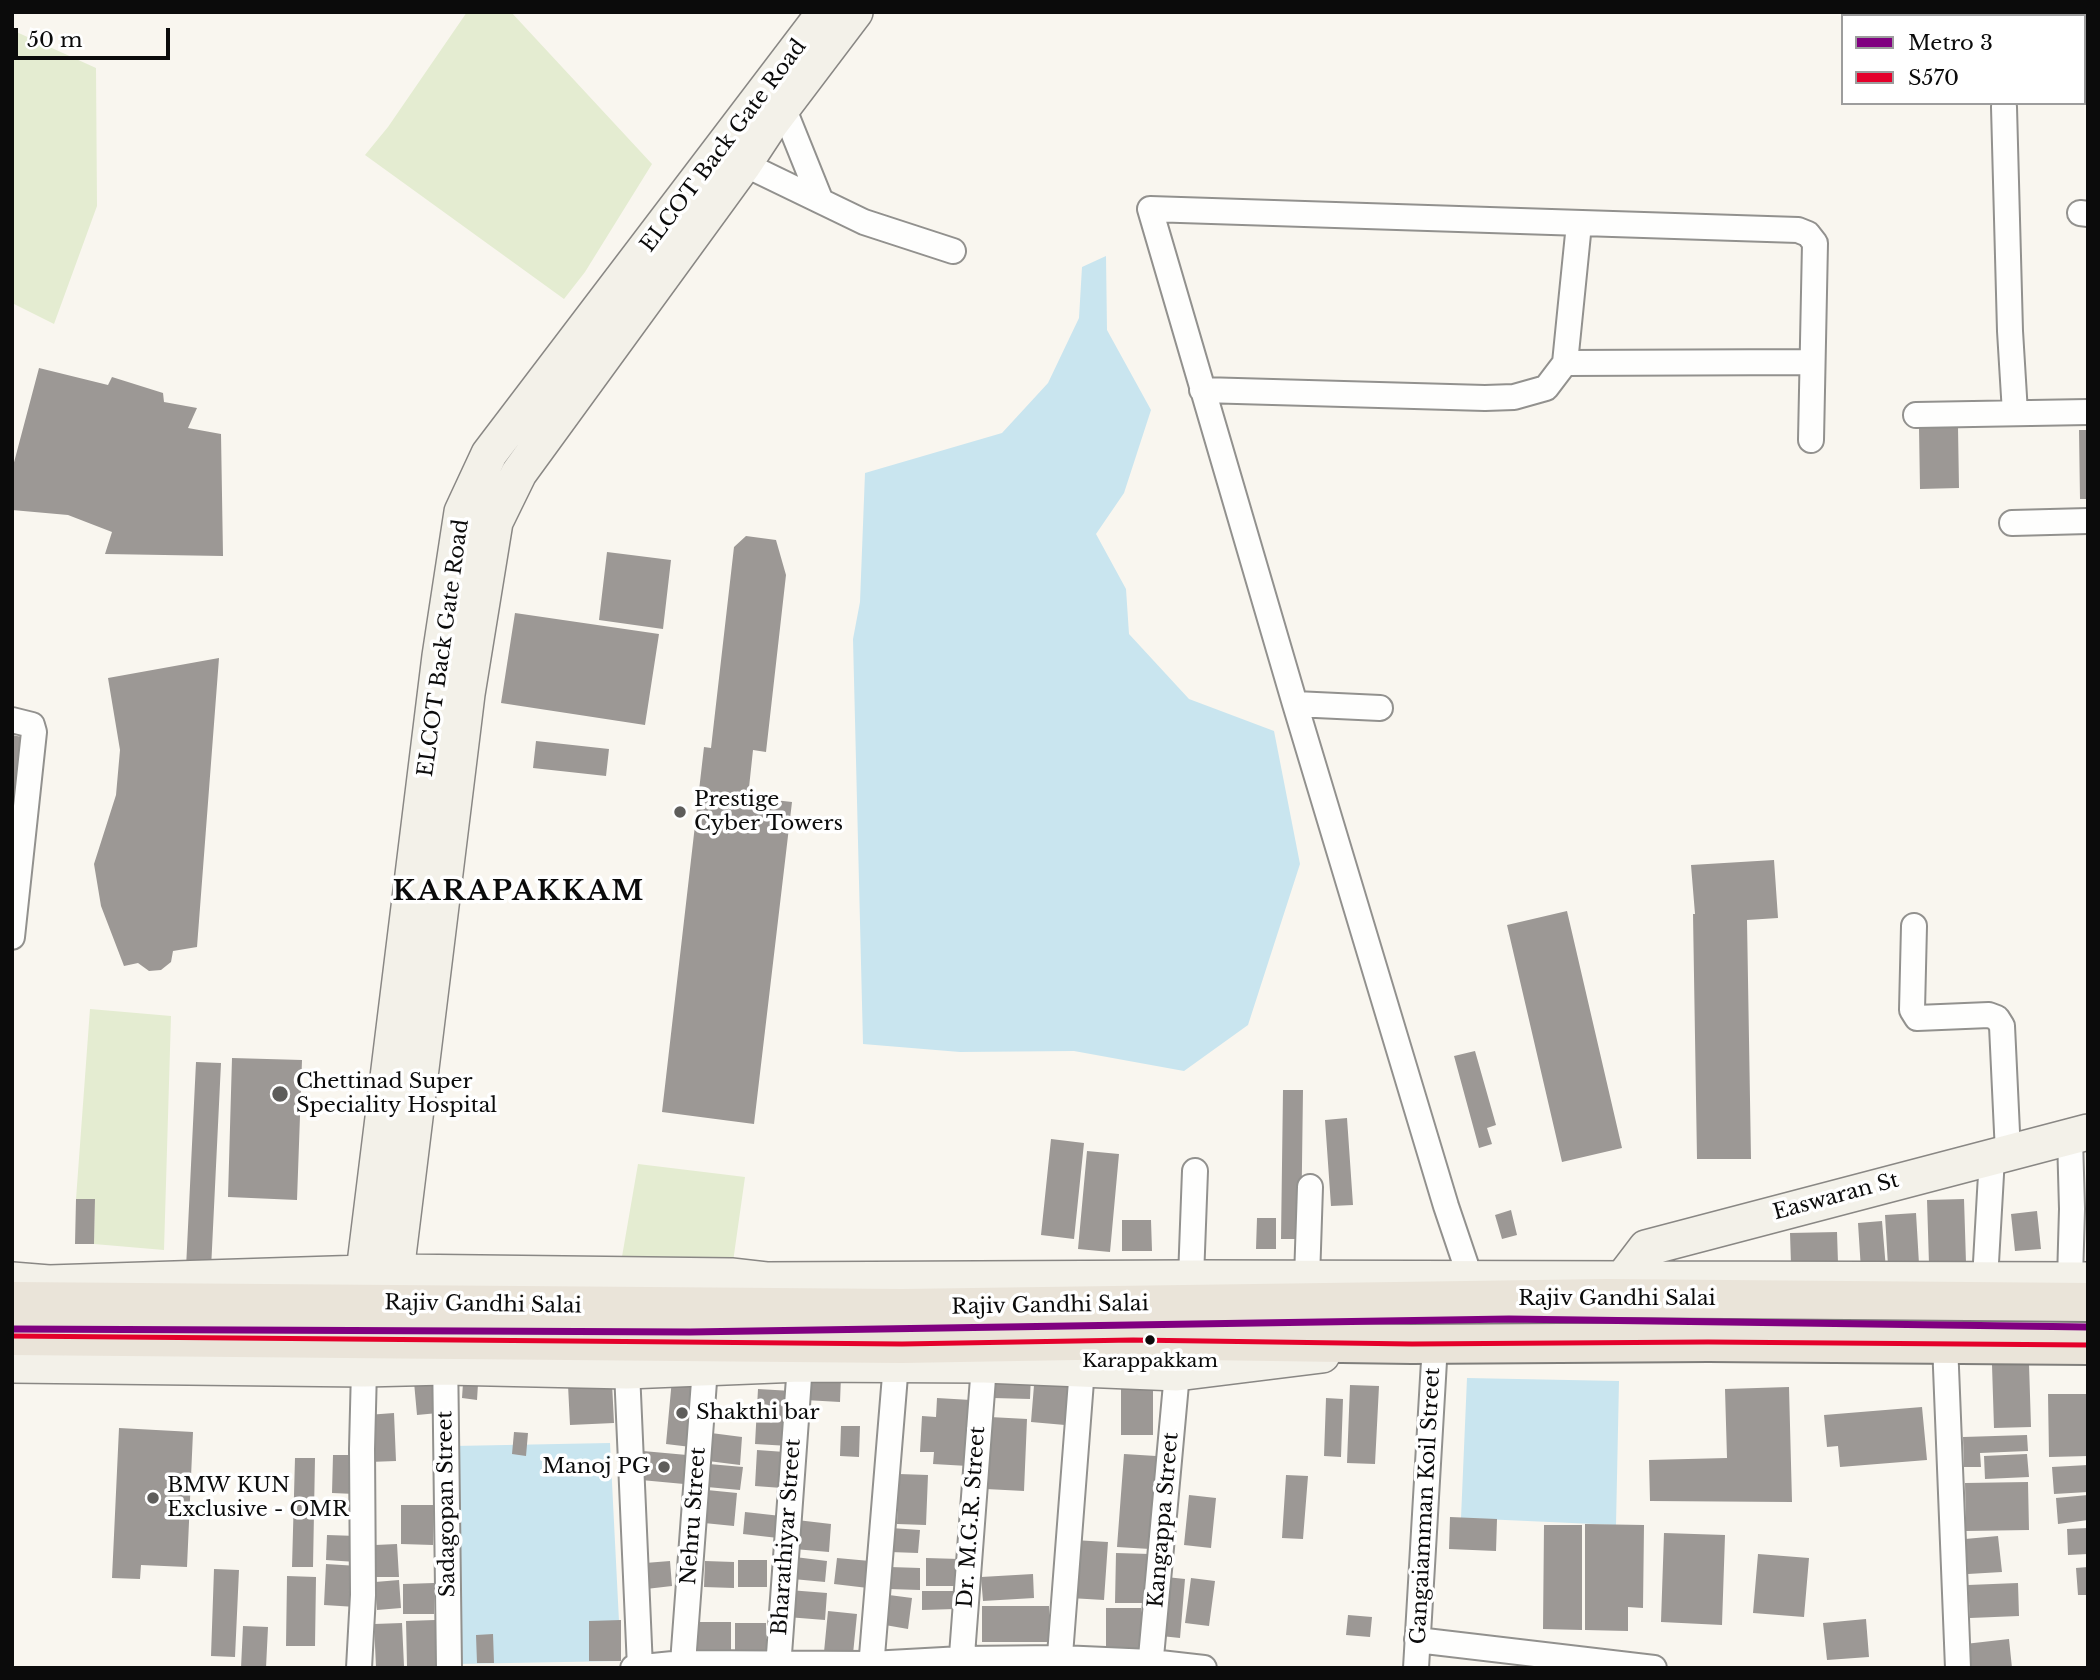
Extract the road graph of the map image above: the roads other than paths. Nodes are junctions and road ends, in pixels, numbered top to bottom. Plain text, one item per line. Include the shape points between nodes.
1 (825, 12) edge
2 (855, 12) edge
3 (783, 107) junction
4 (2004, 107) dead end
5 (744, 164) junction
6 (820, 199) junction
7 (1579, 224) junction
8 (953, 251) dead end
9 (610, 322) junction
10 (1812, 362) junction
11 (1565, 363) junction
12 (1202, 390) junction
13 (2088, 412) edge
14 (2015, 413) junction
15 (1916, 415) dead end
16 (1811, 440) dead end
17 (2088, 521) edge
18 (2012, 523) dead end
19 (1295, 704) junction
20 (1380, 708) dead end
21 (12, 720) edge
22 (1914, 926) dead end
23 (12, 937) edge
24 (2079, 1134) edge
25 (2000, 1155) junction
26 (1195, 1171) dead end
27 (1310, 1187) dead end
28 (380, 1272) junction
29 (1191, 1278) junction
30 (1307, 1279) junction
31 (12, 1280) edge
32 (1471, 1280) junction
33 (1985, 1280) junction
34 (2082, 1287) edge
35 (1614, 1289) junction
36 (941, 1294) junction
37 (12, 1301) edge
38 (12, 1336) edge
39 (1424, 1344) junction
40 (2088, 1345) edge
41 (1947, 1351) junction
42 (445, 1353) junction
43 (897, 1355) junction
44 (800, 1364) junction
45 (2088, 1364) edge
46 (12, 1365) edge
47 (984, 1365) junction
48 (364, 1368) junction
49 (705, 1368) junction
50 (1082, 1368) junction
51 (626, 1371) junction
52 (1177, 1373) junction
53 (1418, 1640) junction
54 (683, 1663) junction
55 (1059, 1663) edge
56 (961, 1664) edge
57 (1151, 1665) edge
58 (778, 1666) edge
59 (871, 1666) edge
60 (359, 1668) edge
61 (449, 1668) edge
62 (633, 1668) edge
63 (640, 1668) edge
64 (1204, 1668) edge
65 (1416, 1668) edge
66 (1654, 1668) edge
67 (1958, 1668) edge

1 - 9 street, ELCOT Back Gate Road
2 - 3 street, ELCOT Back Gate Road
3 - 5 street, ELCOT Back Gate Road
3 - 6 street
4 - 14 street
5 - 6 street
5 - 9 street, ELCOT Back Gate Road
6 - 8 street via 864,222
7 - 10 street via 1798,230 1808,234 1815,243
7 - 11 street
7 - 12 street via 1150,209
9 - 28 street, ELCOT Back Gate Road via 519,473 495,522
10 - 11 street
10 - 16 street
11 - 12 street via 1546,388 1514,397
12 - 19 street
13 - 14 street
14 - 15 street
17 - 18 street
19 - 20 street
19 - 32 street
21 - 23 street via 32,725 34,732
22 - 25 street via 1912,1010 1917,1018 1989,1015 2002,1026
24 - 25 street, Easwaran St
24 - 34 street via 2072,1209
25 - 33 street
25 - 35 street, Easwaran St via 1646,1248
26 - 29 street
27 - 30 street
28 - 31 street via 49,1283
28 - 36 street via 731,1276
29 - 30 street
29 - 36 street
30 - 32 street
32 - 35 street
33 - 34 street
33 - 35 street
34 - 35 main road, Rajiv Gandhi Salai
35 - 36 main road, Rajiv Gandhi Salai
36 - 37 main road, Rajiv Gandhi Salai
38 - 42 main road, Rajiv Gandhi Salai
39 - 41 main road, Rajiv Gandhi Salai via 1635,1342
39 - 43 main road, Rajiv Gandhi Salai via 1133,1340
39 - 52 street
39 - 53 street, Gangaiamman Koil Street
40 - 41 main road, Rajiv Gandhi Salai
41 - 45 street
41 - 67 street
42 - 43 main road, Rajiv Gandhi Salai
42 - 48 street
42 - 51 street
42 - 61 street, Sadagopan Street
43 - 44 street
43 - 47 street
43 - 59 street
44 - 49 street
44 - 58 street, Bharathiyar Street
46 - 48 street
47 - 50 street
47 - 56 street, Dr. M.G.R. Street
48 - 60 street
49 - 51 street
49 - 54 street, Nehru Street
50 - 52 street
50 - 55 street
51 - 63 street
52 - 57 street, Kangappa Street
53 - 65 street, Gangaiamman Koil Street
53 - 66 street
54 - 58 street
54 - 63 street
55 - 56 street
55 - 57 street
56 - 59 street
57 - 64 street
58 - 59 street
62 - 63 street

